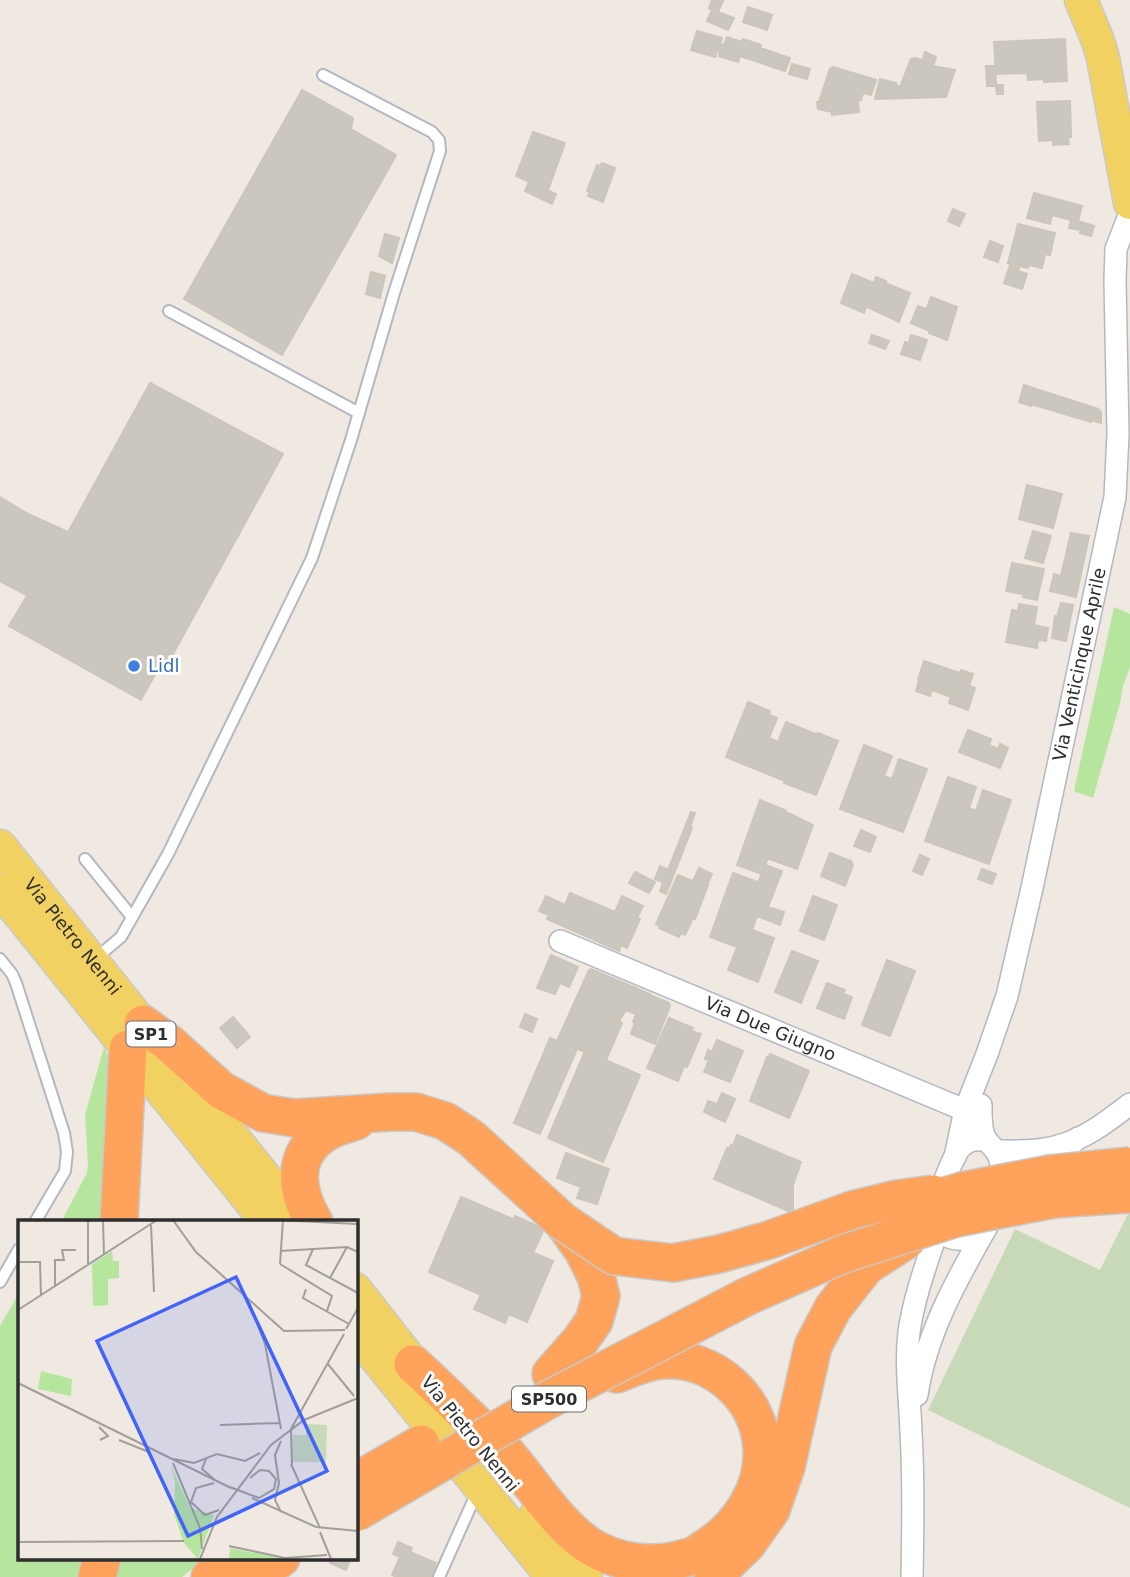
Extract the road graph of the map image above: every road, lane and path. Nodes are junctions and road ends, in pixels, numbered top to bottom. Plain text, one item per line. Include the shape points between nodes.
1 (1081, 0) edge
2 (323, 75) dead end
3 (1130, 203) edge
4 (1130, 213) edge
5 (1127, 236) edge
6 (1123, 262) edge
7 (169, 311) dead end
8 (359, 413) junction
9 (0, 846) edge
10 (85, 859) dead end
11 (0, 890) edge
12 (0, 900) edge
13 (132, 917) junction
14 (25, 922) junction
15 (560, 941) dead end
16 (0, 959) edge
17 (93, 961) junction
18 (136, 1037) junction
19 (1130, 1104) edge
20 (391, 1112) junction
21 (973, 1113) junction
22 (1078, 1138) junction
23 (991, 1146) junction
24 (1130, 1166) edge
25 (958, 1174) junction
26 (1130, 1194) edge
27 (36, 1220) edge
28 (119, 1220) edge
29 (266, 1220) edge
30 (299, 1220) edge
31 (313, 1220) edge
32 (562, 1221) junction
33 (987, 1227) junction
34 (931, 1228) junction
35 (18, 1251) edge
36 (0, 1282) edge
37 (357, 1292) edge
38 (357, 1335) edge
39 (413, 1363) junction
40 (549, 1387) junction
41 (911, 1431) junction
42 (773, 1470) junction
43 (357, 1481) edge
44 (479, 1488) junction
45 (357, 1512) edge
46 (101, 1560) edge
47 (231, 1560) edge
48 (278, 1560) edge
49 (97, 1577) edge
50 (210, 1577) edge
51 (254, 1577) edge
52 (439, 1577) edge
53 (552, 1577) edge
54 (586, 1577) edge
55 (713, 1577) edge
56 (912, 1577) edge

1 - 3 main road via 1103,58
2 - 8 lane via 432,132 440,146
4 - 5 street, Via Venticinque Aprile
5 - 6 street, Via Venticinque Aprile via 1116,249
6 - 21 street, Via Venticinque Aprile via 1115,498 1032,888
7 - 8 lane
8 - 13 lane via 312,558 168,854
9 - 17 main road, Via Pietro Nenni / SP1
10 - 13 lane
11 - 14 main road, Via Pietro Nenni / SP1
12 - 14 main road
13 - 17 lane via 121,937
14 - 18 main road, Via Pietro Nenni / SP1
15 - 21 street, Via Due Giugno
16 - 27 lane via 16,983 67,1152 65,1171
17 - 18 main road, Via Pietro Nenni / SP1
18 - 20 highway via 170,1044 221,1090 263,1113 294,1118
18 - 28 highway
18 - 29 main road, Via Pietro Nenni / SP1
18 - 30 main road, Via Pietro Nenni / SP1
19 - 22 street
20 - 31 highway via 340,1126 309,1147 301,1165 300,1190
20 - 32 highway via 416,1112 446,1121
21 - 23 street
21 - 25 street, Via Venticinque Aprile
22 - 23 street via 1057,1147 1025,1151
22 - 33 street
23 - 25 street via 973,1139 960,1148
23 - 33 street via 999,1156 1000,1179
24 - 25 highway, SP500, bridge via 1050,1174
25 - 32 highway, bridge via 769,1240 673,1263 614,1256
25 - 34 street, Via Venticinque Aprile via 935,1210
25 - 40 highway, SP500, bridge via 733,1279
26 - 34 highway, SP500, bridge via 1054,1199
32 - 40 highway via 583,1250 601,1296 594,1321
33 - 34 street via 967,1239 948,1238
33 - 41 street via 931,1337
34 - 40 highway, SP500, bridge via 843,1254
34 - 41 street, Via Venticinque Aprile via 909,1329
34 - 42 highway, bridge via 866,1266 833,1308 813,1346
35 - 36 lane
37 - 39 main road, Via Pietro Nenni
38 - 44 main road, Via Pietro Nenni
39 - 42 highway via 504,1450 566,1526 594,1549 627,1562 684,1558 722,1538
39 - 54 main road, Via Pietro Nenni
40 - 42 highway, bridge via 662,1360 705,1366 744,1398
40 - 43 highway, SP500, bridge via 457,1423
40 - 45 highway, SP500, bridge
41 - 56 street
42 - 55 highway via 771,1510 747,1544
44 - 52 lane
44 - 53 main road, Via Pietro Nenni
46 - 49 highway
47 - 50 highway
48 - 51 highway

